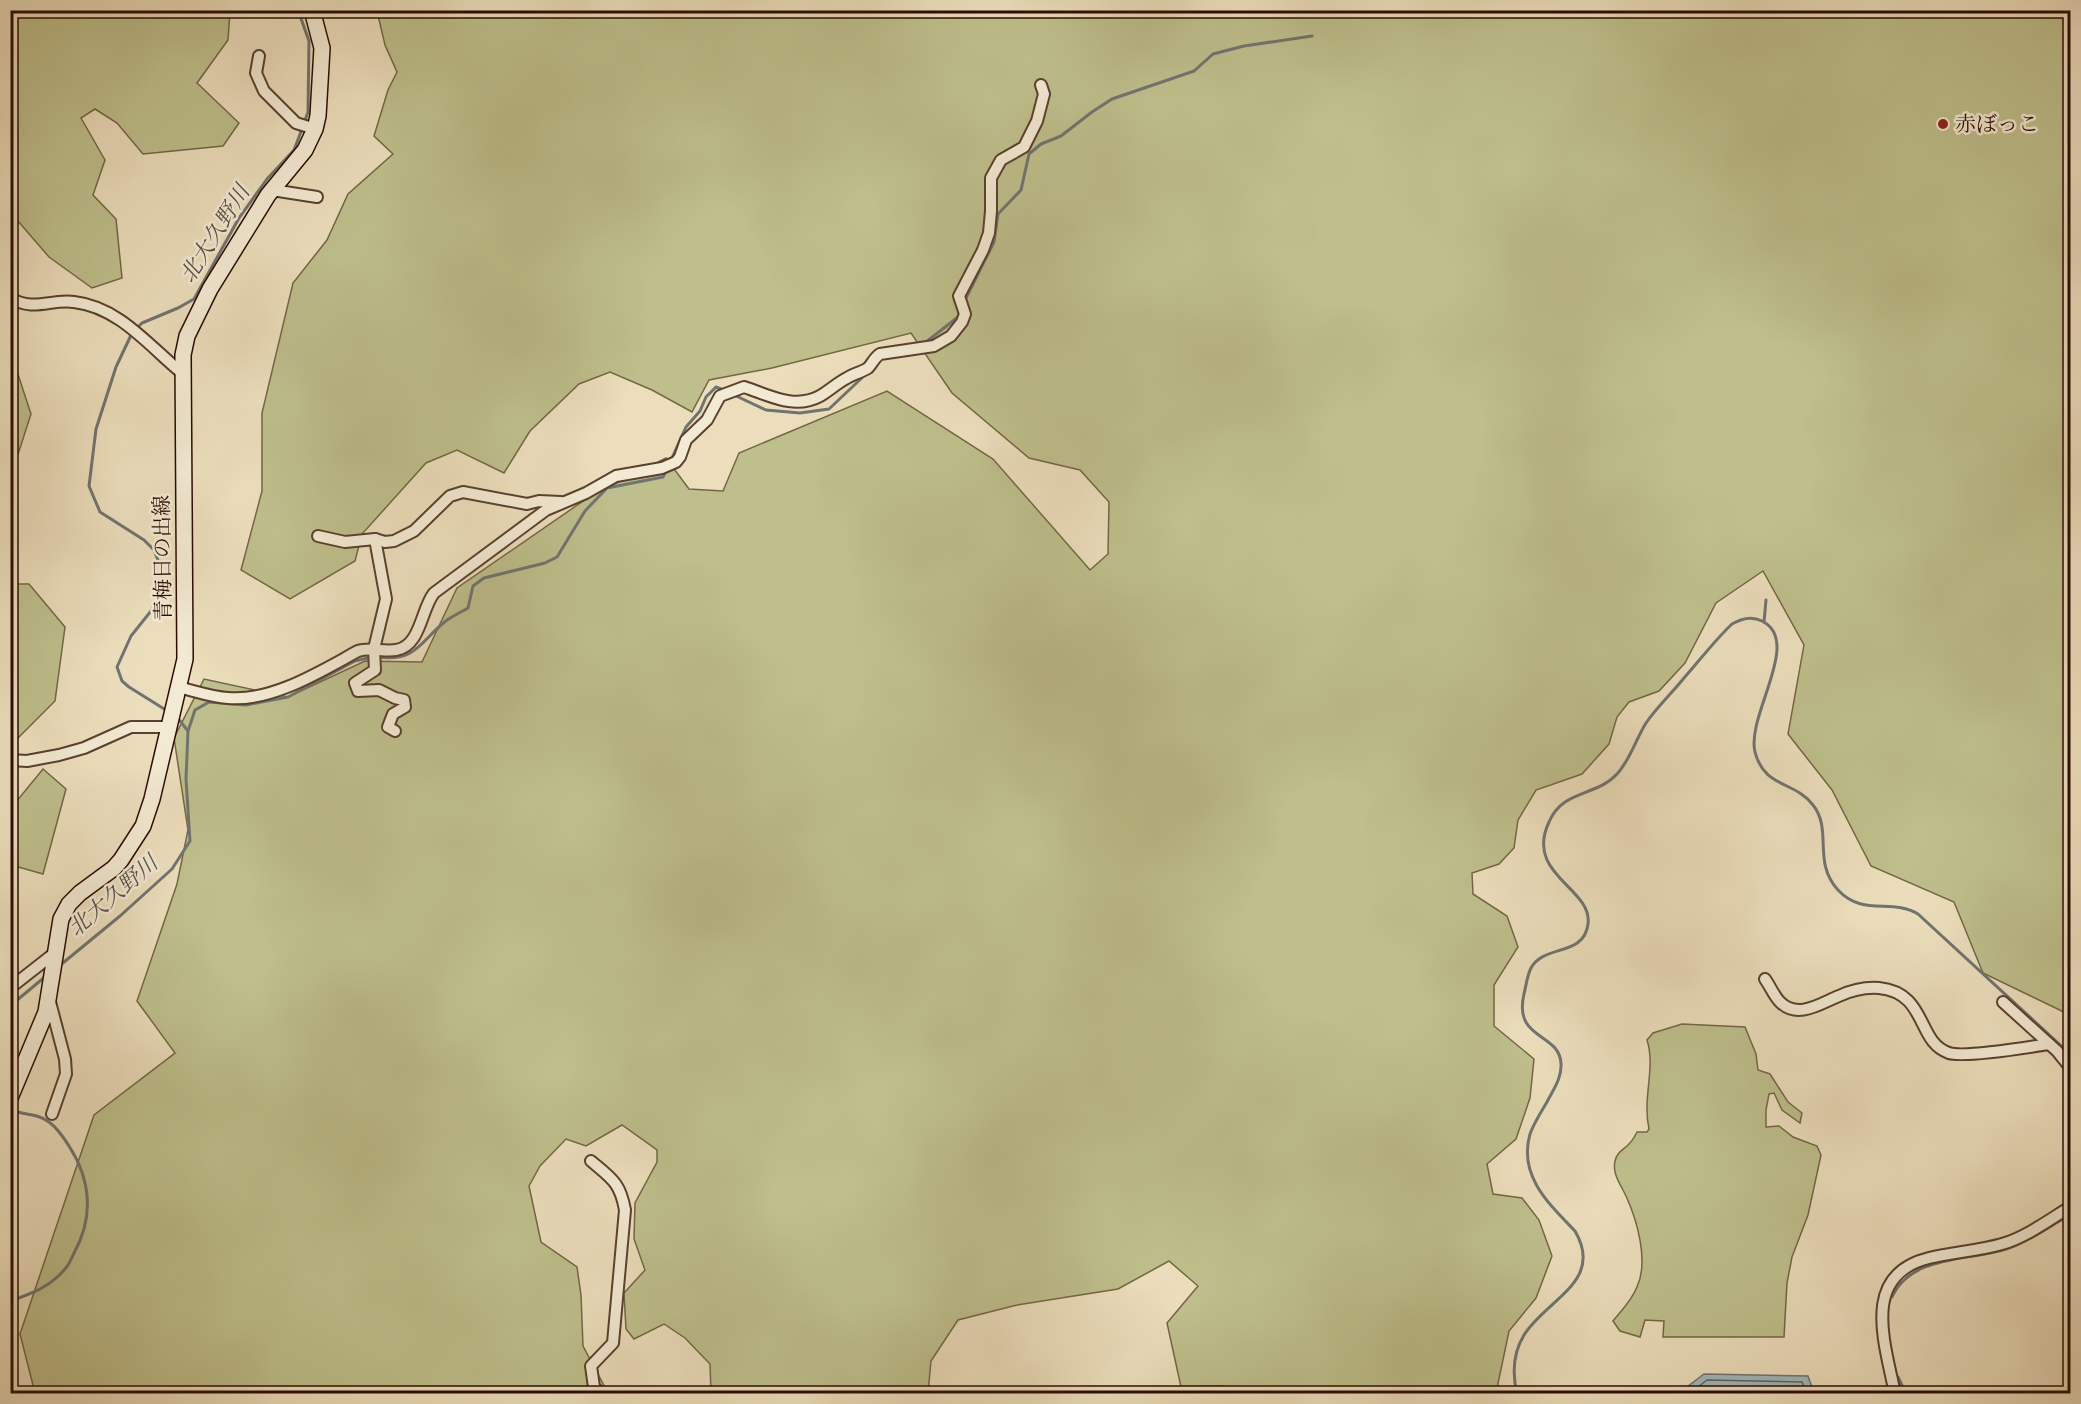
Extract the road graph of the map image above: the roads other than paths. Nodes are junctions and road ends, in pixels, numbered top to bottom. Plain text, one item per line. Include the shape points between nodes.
1 (312, 10) edge
2 (259, 56) dead end
3 (1041, 84) dead end
4 (312, 128) junction
5 (272, 190) junction
6 (317, 197) dead end
7 (10, 298) edge
8 (182, 373) junction
9 (564, 502) junction
10 (318, 536) dead end
11 (375, 539) junction
12 (374, 649) junction
13 (178, 687) junction
14 (170, 717) junction
15 (395, 731) dead end
16 (10, 760) edge
17 (55, 957) junction
18 (1765, 979) dead end
19 (10, 988) edge
20 (49, 1000) junction
21 (2003, 1002) dead end
22 (2049, 1044) junction
23 (2070, 1067) edge
24 (10, 1098) edge
25 (52, 1114) dead end
26 (591, 1161) dead end
27 (2070, 1207) edge
28 (601, 1394) edge
29 (1895, 1394) edge

1 - 4 main road, 青梅日の出線 via 322,48 318,116
2 - 4 street via 259,83 296,123
3 - 9 street via 1044,94 1037,121 1024,147 1001,160 991,178 989,233 959,296 964,314 951,336 934,346 880,354 869,367 807,401 787,401 744,387 726,393 716,401 707,420 686,440 676,462 616,476
4 - 5 main road, 青梅日の出線 via 305,150
5 - 6 street
5 - 8 main road, 青梅日の出線 via 196,314 187,336
7 - 8 street via 38,306 76,302 103,311 130,326
8 - 13 main road, 青梅日の出線 via 185,659
9 - 11 street via 527,504 463,492 450,495 414,531 394,542
9 - 12 street via 546,510 434,593 408,645 397,650
10 - 11 street via 345,542
11 - 12 street via 386,599
12 - 13 street via 358,651 300,681 260,695 230,699
12 - 15 street via 375,670 355,682 358,691 379,690 404,700 405,707 393,714 388,726
13 - 14 main road, 青梅日の出線
14 - 16 street via 131,727 59,755
14 - 17 main road, 青梅日の出線 via 143,826 114,868 69,904 61,919
17 - 19 street
17 - 20 main road, 青梅日の出線
18 - 22 street via 1780,1002 1800,1010 1856,990 1891,990 1909,1000 1936,1045 1952,1054
20 - 24 main road, 青梅日の出線
20 - 25 street via 66,1074
21 - 22 street
22 - 23 street
26 - 28 street via 614,1181 625,1209 613,1343 591,1366 594,1387
27 - 29 street via 2013,1241 1926,1259 1896,1275 1885,1293 1881,1313

